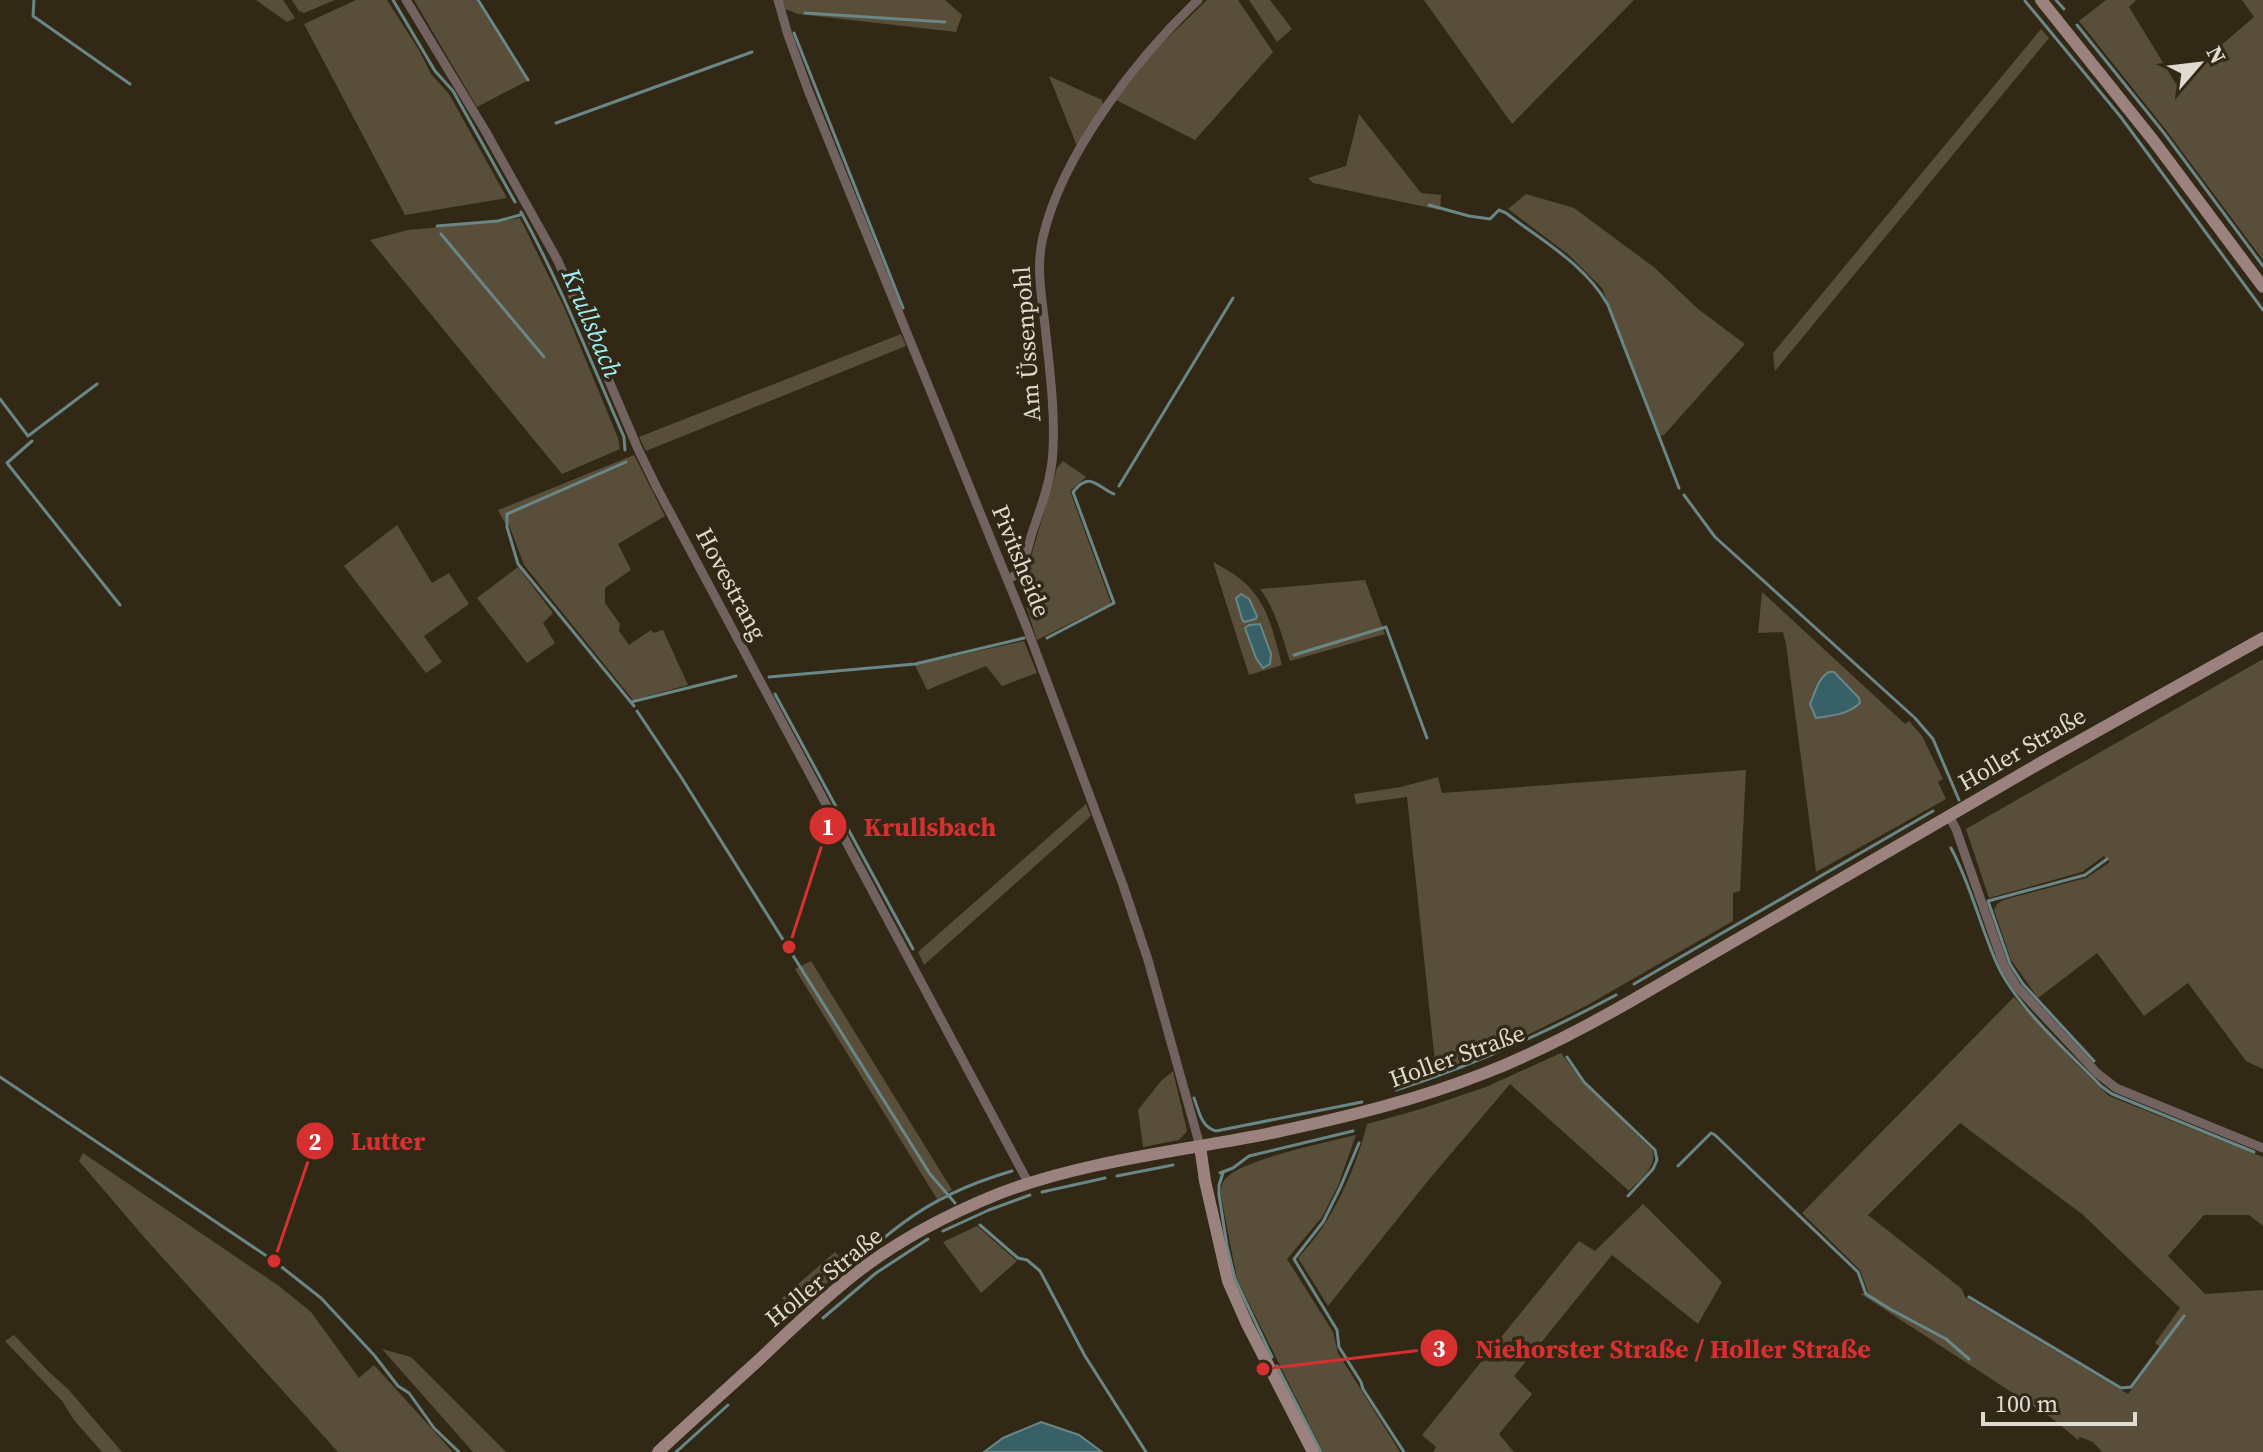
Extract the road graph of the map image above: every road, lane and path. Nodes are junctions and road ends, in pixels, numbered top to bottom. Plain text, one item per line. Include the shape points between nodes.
1 (406, 0) edge
2 (778, 0) edge
3 (1198, 0) edge
4 (2041, 0) edge
5 (2263, 287) edge
6 (1008, 579) junction
7 (2263, 638) edge
8 (1949, 816) junction
9 (1200, 1146) junction
10 (2263, 1148) edge
11 (1029, 1184) junction
12 (658, 1452) edge
13 (1313, 1452) edge

1 - 11 street, Hovestrang via 558,261 657,488
2 - 6 street, Pivitsheide via 808,90
3 - 6 street, Am Üssenpohl via 1153,46 1111,101 1054,200 1042,242 1041,279 1053,451 1019,572
4 - 5 street
6 - 9 street, Pivitsheide via 1143,945
7 - 8 street, Holler Straße
8 - 9 street, Holler Straße via 1530,1054 1372,1110
8 - 10 street via 2004,966 2097,1073 2116,1088
9 - 11 street, Holler Straße
9 - 13 street via 1228,1281
11 - 12 street, Holler Straße via 930,1226 870,1263

